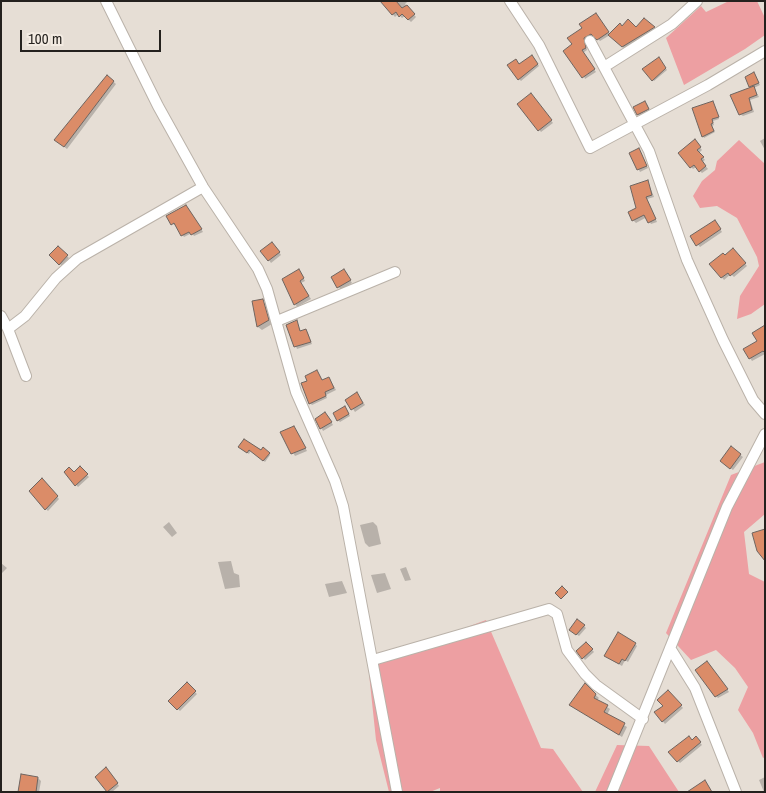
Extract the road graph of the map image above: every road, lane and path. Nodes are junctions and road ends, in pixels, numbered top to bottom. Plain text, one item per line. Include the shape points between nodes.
1 (106, 1) edge
2 (510, 1) edge
3 (697, 1) edge
4 (590, 41) dead end
5 (765, 51) edge
6 (604, 67) junction
7 (636, 124) junction
8 (203, 187) junction
9 (395, 272) dead end
10 (1, 316) edge
11 (277, 321) junction
12 (8, 329) junction
13 (26, 376) dead end
14 (765, 414) edge
15 (765, 434) edge
16 (670, 648) junction
17 (372, 660) junction
18 (643, 718) junction
19 (397, 792) edge
20 (612, 792) edge
21 (736, 792) edge

1 - 8 street
2 - 7 street via 539,45 590,148
3 - 6 street via 672,24
4 - 6 street
5 - 7 street
6 - 7 street
7 - 14 street via 691,270 746,388
8 - 11 street via 258,269
8 - 12 street via 77,259 56,278 25,316
9 - 11 street
10 - 12 street
11 - 17 street via 296,392 342,501
12 - 13 street
15 - 16 street via 727,507
16 - 18 street
16 - 21 street via 695,688
17 - 18 street via 549,609 557,614 567,650 585,674
17 - 19 street
18 - 20 street

